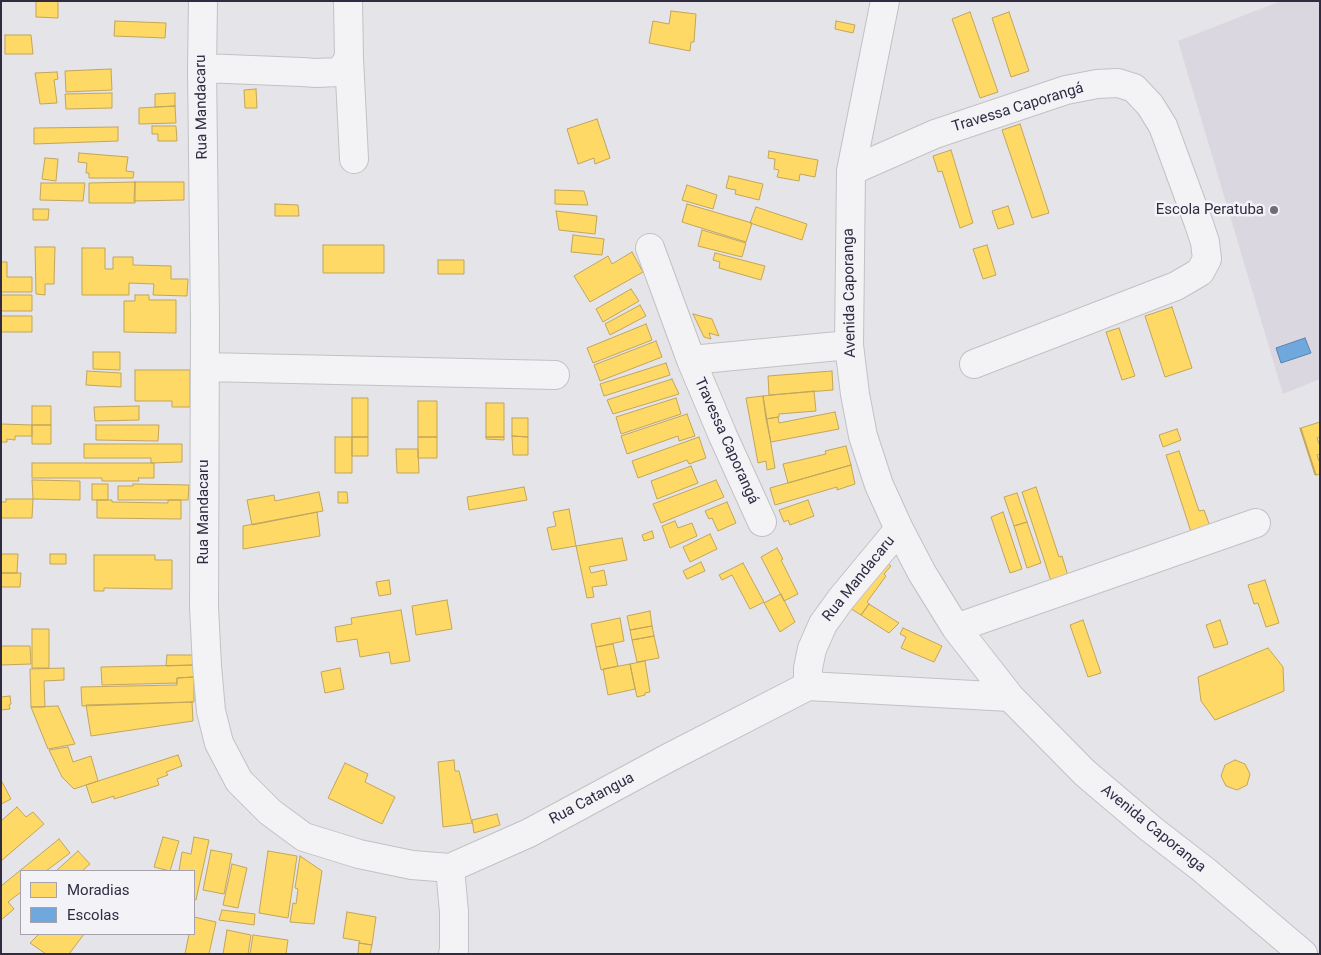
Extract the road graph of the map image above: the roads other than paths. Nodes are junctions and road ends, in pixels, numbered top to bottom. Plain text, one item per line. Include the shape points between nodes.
1 (203, 1) edge
2 (885, 1) edge
3 (348, 12) edge
4 (349, 58) junction
5 (202, 68) junction
6 (354, 159) dead end
7 (851, 171) junction
8 (650, 248) dead end
9 (849, 345) junction
10 (691, 360) junction
11 (974, 364) dead end
12 (205, 367) junction
13 (555, 375) dead end
14 (762, 522) dead end
15 (1256, 523) dead end
16 (899, 530) junction
17 (956, 628) junction
18 (808, 686) junction
19 (1010, 697) junction
20 (450, 868) junction
21 (453, 954) edge
22 (1303, 954) edge

1 - 5 street, Rua Mandacaru
2 - 7 street, Avenida Caporanga
3 - 4 street
4 - 5 street via 338,72 326,74
4 - 6 street
5 - 12 street, Rua Mandacaru
7 - 9 street, Avenida Caporanga
7 - 11 street, Travessa Caporangá via 935,134 1066,90 1118,83 1134,88 1150,105 1163,126 1199,224 1207,259 1200,272 1176,286
8 - 10 street, Travessa Caporangá
9 - 10 street, Travessa Caporangá
9 - 16 street, Avenida Caporanga via 864,436 879,485
10 - 14 street, Travessa Caporangá
12 - 13 street
12 - 20 street, Rua Mandacaru via 204,608 211,710 219,743 239,781 270,812 304,837 359,854 412,865
15 - 17 street
16 - 17 street, Avenida Caporanga
16 - 18 street, Rua Mandacaru via 822,624 812,649
17 - 19 street, Avenida Caporanga
18 - 19 street
18 - 20 street, Rua Catangua via 529,833
19 - 22 street, Avenida Caporanga via 1085,773
20 - 21 street

